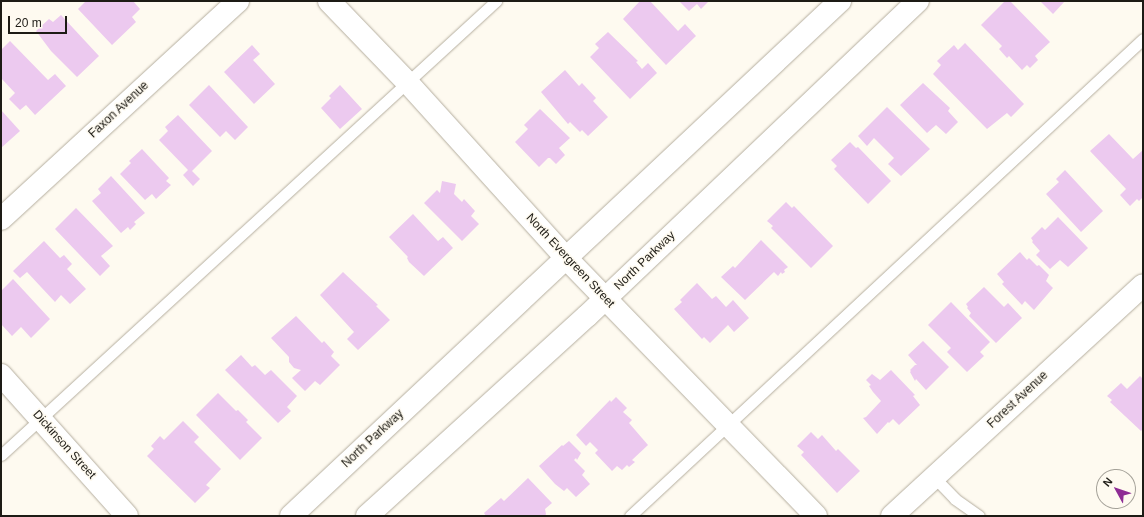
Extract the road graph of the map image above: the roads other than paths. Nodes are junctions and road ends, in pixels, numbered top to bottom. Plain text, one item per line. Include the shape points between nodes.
1 (238, 1) edge
2 (329, 1) edge
3 (496, 1) edge
4 (840, 1) edge
5 (918, 1) edge
6 (1143, 39) edge
7 (408, 83) junction
8 (1, 219) edge
9 (566, 259) junction
10 (1143, 285) edge
11 (606, 299) junction
12 (1, 375) edge
13 (40, 419) junction
14 (728, 425) junction
15 (1, 456) edge
16 (934, 477) junction
17 (127, 516) edge
18 (291, 516) edge
19 (367, 516) edge
20 (630, 516) edge
21 (816, 516) edge
22 (892, 516) edge
23 (979, 516) edge

1 - 8 street, Faxon Avenue
2 - 7 street, North Evergreen Street
3 - 7 lane
4 - 9 street, North Parkway
5 - 11 street, North Parkway
6 - 14 lane
7 - 9 street, North Evergreen Street
7 - 13 lane
9 - 11 street, North Evergreen Street
9 - 18 street, North Parkway
10 - 16 street, Forest Avenue
11 - 14 street, North Evergreen Street
11 - 19 street, North Parkway
12 - 13 street, Dickinson Street
13 - 15 lane
13 - 17 street, Dickinson Street
14 - 20 lane
14 - 21 street, North Evergreen Street
16 - 22 street, Forest Avenue
16 - 23 lane

